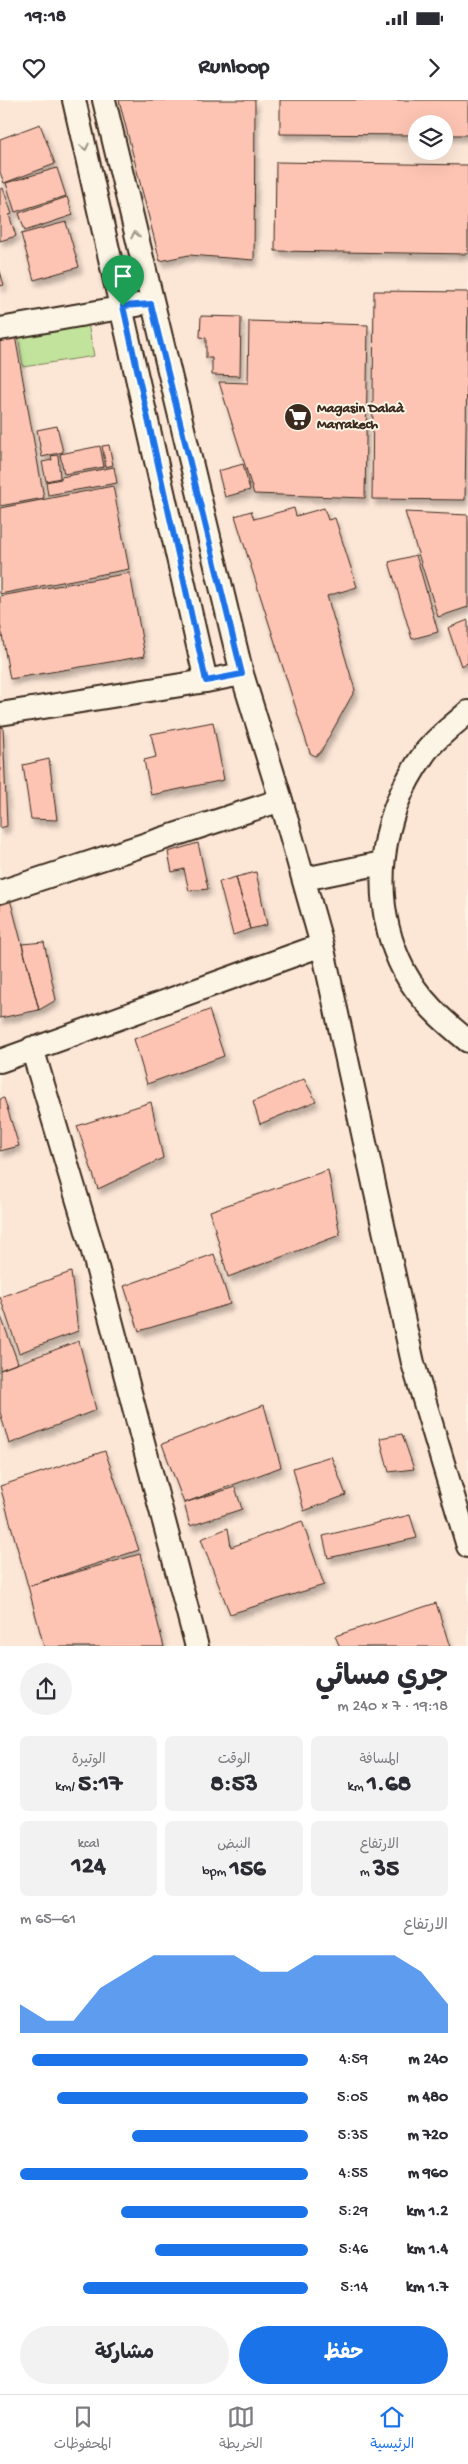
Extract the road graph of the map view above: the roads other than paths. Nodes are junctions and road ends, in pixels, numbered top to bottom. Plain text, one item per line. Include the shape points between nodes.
1 (74, 100) edge
2 (104, 100) edge
3 (151, 304) junction
4 (123, 306) junction
5 (0, 329) edge
6 (242, 674) junction
7 (206, 681) junction
8 (468, 712) edge
9 (0, 714) edge
10 (281, 800) junction
11 (382, 864) junction
12 (304, 879) junction
13 (0, 892) edge
14 (322, 945) junction
15 (468, 1041) edge
16 (32, 1048) junction
17 (0, 1061) edge
18 (468, 1546) edge
19 (197, 1646) edge

1 -> 4 street
3 -> 2 street
3 - 4 street
3 - 6 street
4 - 5 street
4 - 7 street
6 - 7 street
6 - 10 street
7 - 9 street
8 - 11 street via 424,753 395,805
10 - 12 street
10 - 13 street
11 - 12 street
11 - 15 street via 386,919 404,971 437,1016
12 - 14 street
14 - 16 street
14 - 18 street via 413,1363
16 - 17 street
16 - 19 street via 92,1248

